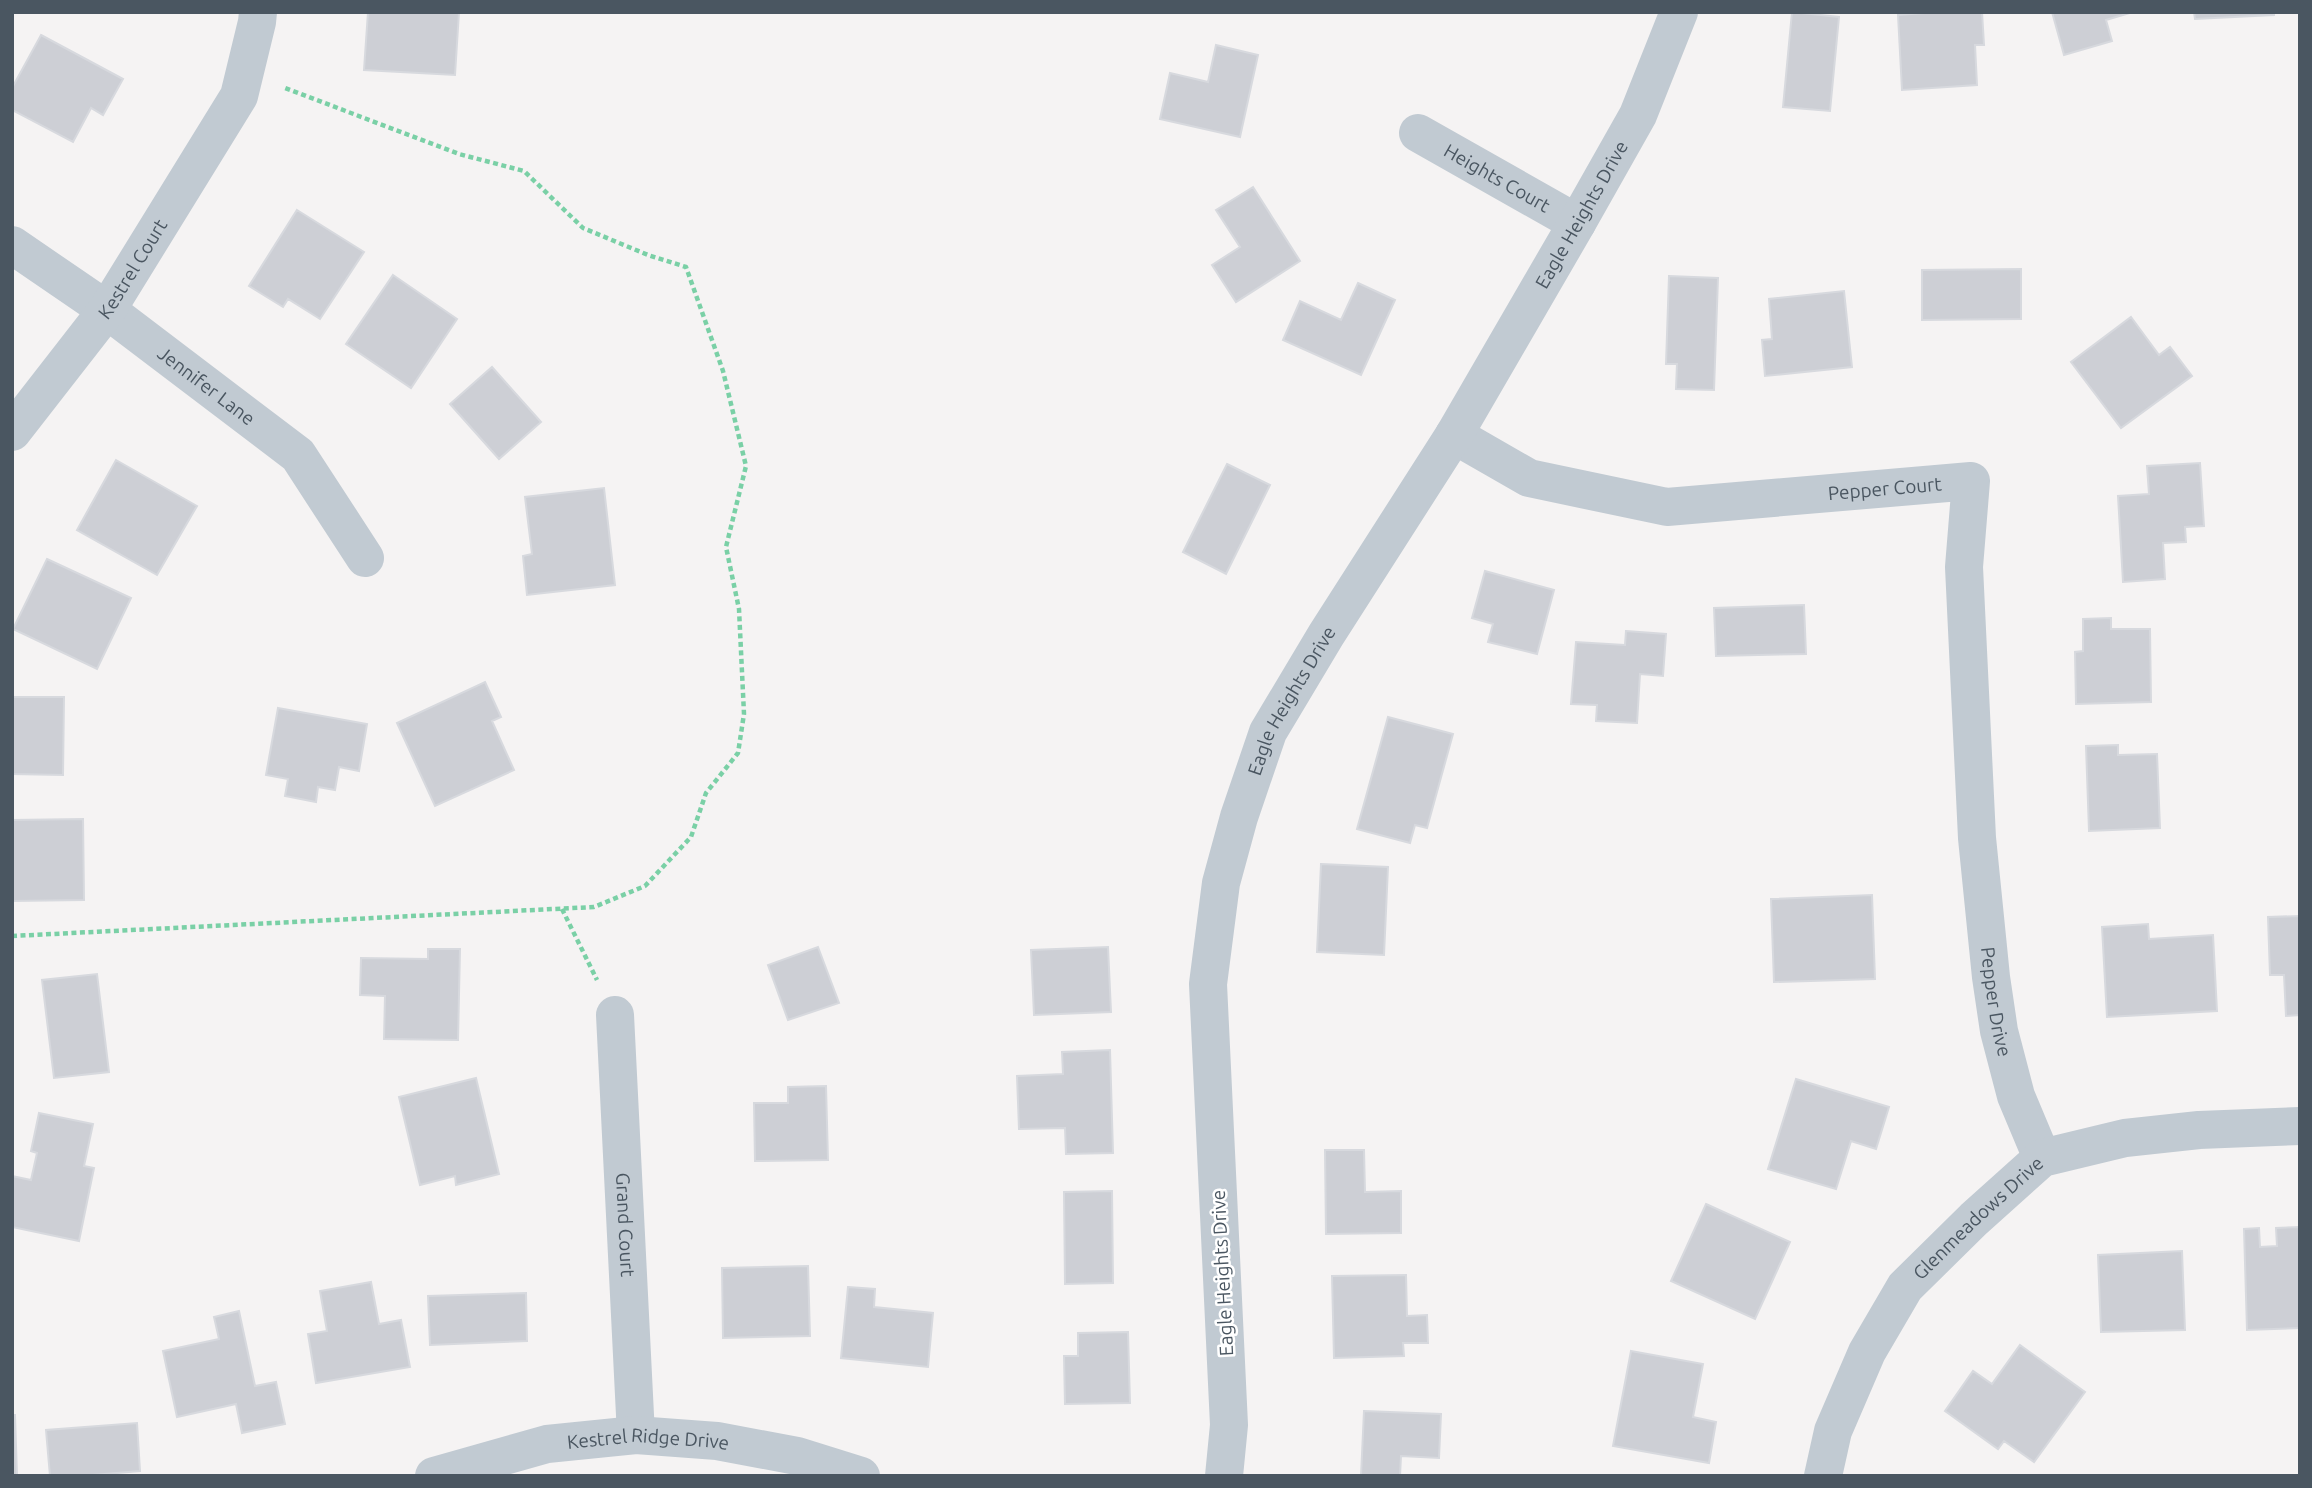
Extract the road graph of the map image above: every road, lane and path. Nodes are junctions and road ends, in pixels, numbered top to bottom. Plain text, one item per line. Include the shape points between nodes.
1 (258, 12) edge
2 (1679, 12) edge
3 (285, 88) dead end
4 (1418, 134) dead end
5 (1577, 223) junction
6 (12, 245) edge
7 (107, 310) junction
8 (12, 432) edge
9 (1454, 435) junction
10 (365, 558) dead end
11 (1977, 838) joint
12 (562, 909) junction
13 (12, 936) edge
14 (615, 1015) joint
15 (2300, 1126) edge
16 (2042, 1158) junction
17 (636, 1435) junction
18 (434, 1476) edge
19 (861, 1476) edge
20 (1224, 1476) edge
21 (1823, 1476) edge

1 - 7 street, Kestrel Court via 239,96
2 - 5 street, Eagle Heights Drive via 1638,115
3 - 12 path via 459,154 524,171 583,228 686,267 723,371 746,466 726,547 738,608 744,714 738,753 706,793 691,837 645,886 594,907
4 - 5 street, Heights Court
5 - 9 street, Eagle Heights Drive
6 - 7 street, Jennifer Lane
7 - 8 street, Kestrel Court
7 - 10 street, Jennifer Lane via 298,455
9 - 11 street, Pepper Court via 1529,478 1667,507 1972,481 1964,567
9 - 20 street, Eagle Heights Drive via 1268,732 1221,883 1208,984 1229,1425
11 - 16 street, Pepper Drive via 1999,1031 2016,1096
12 - 13 path
12 - 14 path
14 - 17 street, Grand Court
15 - 16 street, Glenmeadows Drive via 2125,1138
16 - 21 street, Glenmeadows Drive via 1905,1287 1867,1352 1833,1431
17 - 18 street, Kestrel Ridge Drive via 547,1444
17 - 19 street, Kestrel Ridge Drive via 717,1441 797,1455

